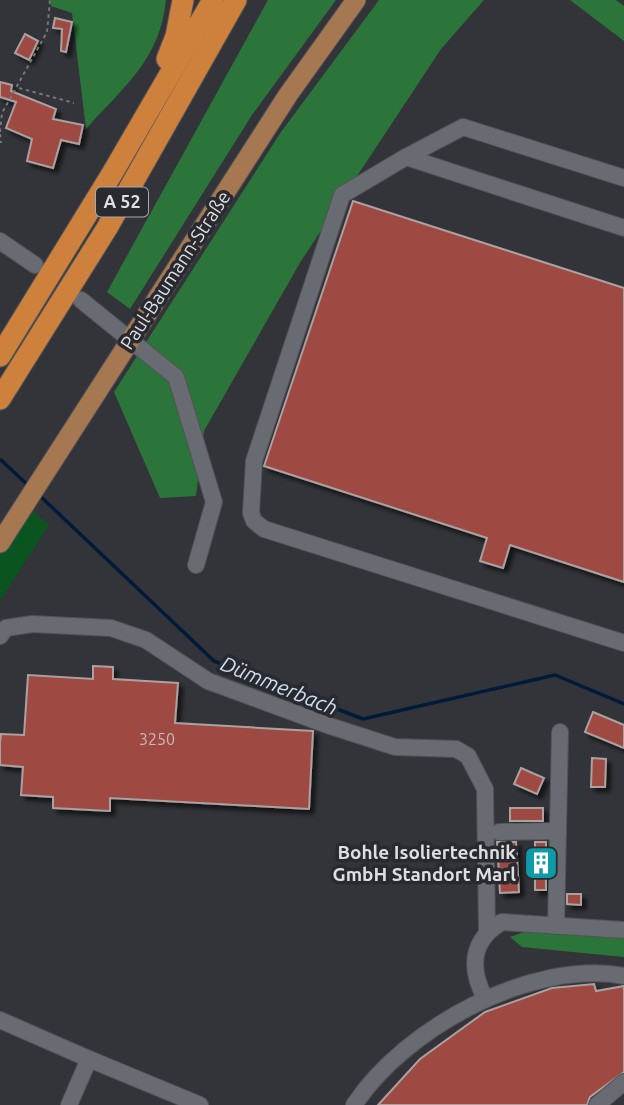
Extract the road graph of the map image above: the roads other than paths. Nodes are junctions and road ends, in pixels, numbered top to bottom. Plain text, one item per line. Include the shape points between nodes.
1 (183, 0) edge
2 (213, 0) edge
3 (236, 0) edge
4 (356, 0) edge
5 (406, 157) junction
6 (113, 172) junction
7 (624, 178) edge
8 (624, 228) edge
9 (0, 241) edge
10 (35, 265) dead end
11 (81, 300) dead end
12 (131, 339) junction
13 (0, 356) edge
14 (0, 399) edge
15 (0, 543) edge
16 (196, 565) dead end
17 (0, 636) edge
18 (624, 643) edge
19 (560, 732) dead end
20 (558, 831) junction
21 (499, 832) dead end
22 (556, 926) junction
23 (487, 930) junction
24 (624, 930) edge
25 (624, 976) edge
26 (485, 999) junction
27 (0, 1020) edge
28 (89, 1059) junction
29 (624, 1083) edge
30 (69, 1105) edge
31 (200, 1105) edge
32 (354, 1105) edge
33 (597, 1105) edge

1 - 6 highway via 176,36
2 - 6 highway, A 52
3 - 14 highway, A 52 via 107,228
4 - 12 main road, Paul-Baumann-Straße via 288,94
5 - 7 street via 463,127
5 - 8 street
5 - 18 street via 342,195 254,461 254,521 264,529
6 - 13 highway, A 52
9 - 10 street
11 - 12 street
12 - 15 main road, Paul-Baumann-Straße
12 - 16 street via 176,377 213,490 213,507
17 - 23 street via 6,628 32,624 111,628 146,640 208,681 330,726 395,747 456,749 468,756 485,789
19 - 20 street
20 - 21 street
20 - 22 street
22 - 23 street via 502,922
22 - 24 street
23 - 26 street via 475,954 478,985
25 - 26 street via 601,972 558,977
26 - 32 street via 402,1053
27 - 28 street
28 - 30 street
28 - 31 street
29 - 33 street

